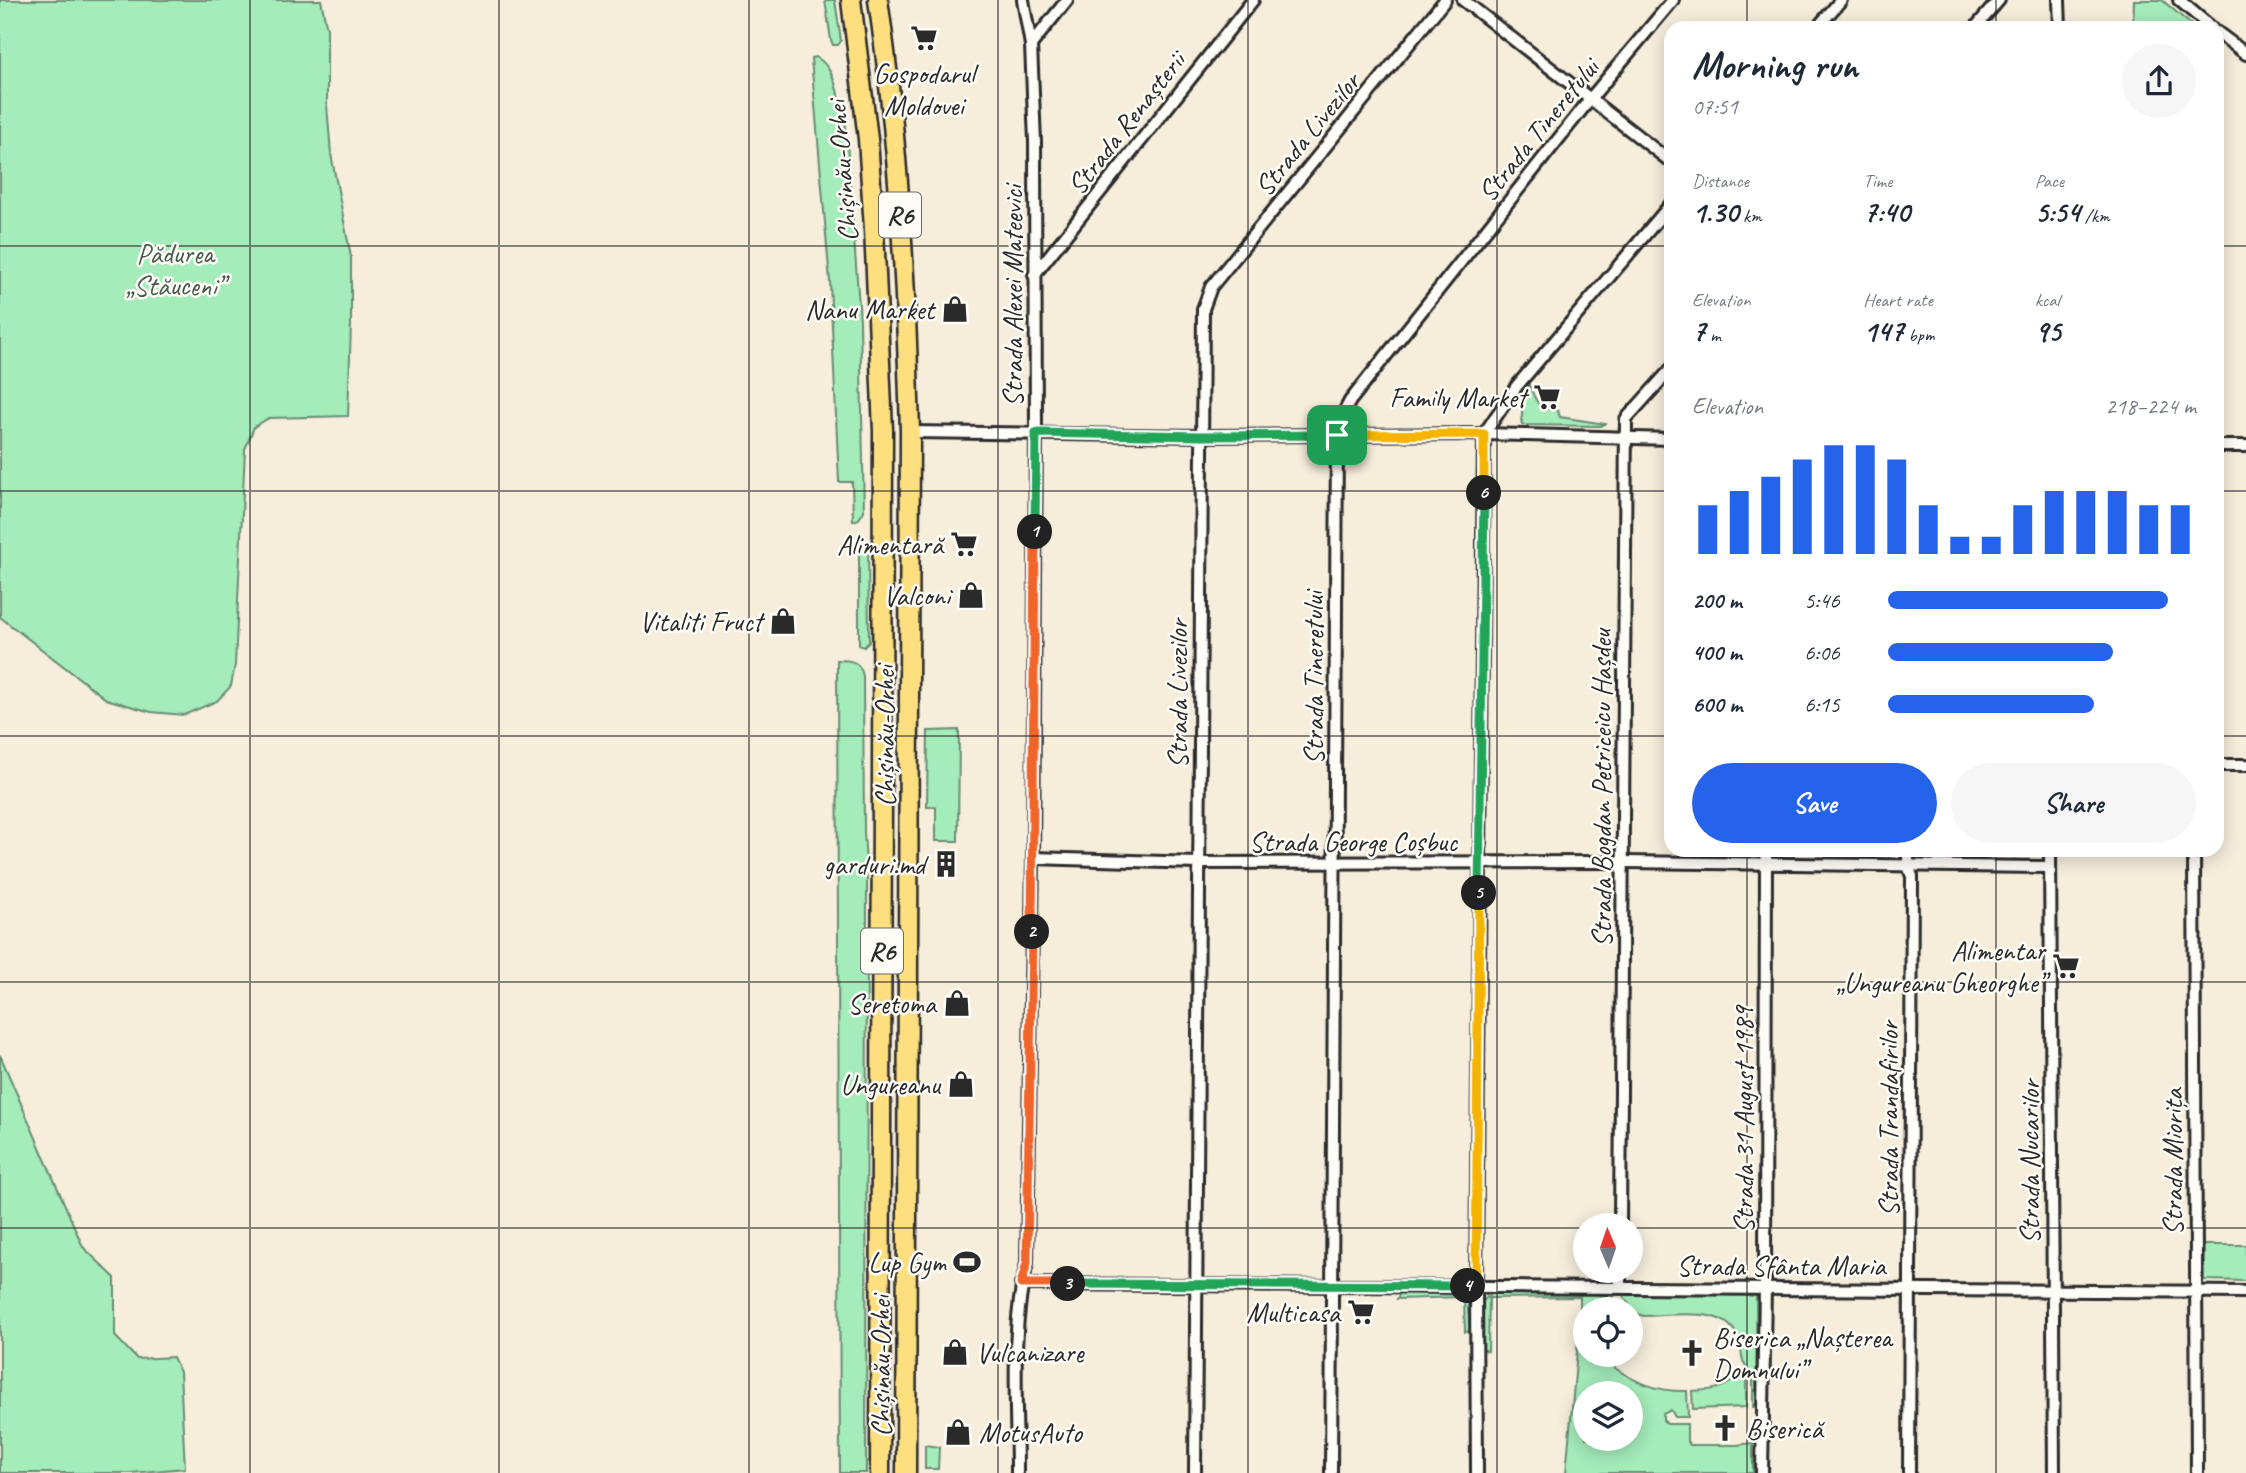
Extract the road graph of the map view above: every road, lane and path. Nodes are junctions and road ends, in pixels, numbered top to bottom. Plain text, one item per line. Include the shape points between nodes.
1 (851, 0) edge
2 (878, 0) edge
3 (1023, 0) edge
4 (1067, 0) edge
5 (1253, 0) edge
6 (1445, 0) edge
7 (1463, 0) edge
8 (1673, 0) edge
9 (1840, 0) edge
10 (1999, 0) edge
11 (2059, 0) edge
12 (2179, 0) edge
13 (1823, 21) edge
14 (1981, 21) edge
15 (2060, 21) edge
16 (2197, 21) edge
17 (2224, 37) edge
18 (1031, 45) junction
19 (2246, 54) edge
20 (1591, 98) junction
21 (1664, 156) edge
22 (1664, 212) edge
23 (1034, 275) junction
24 (1664, 377) edge
25 (910, 432) junction
26 (1036, 433) junction
27 (1484, 434) junction
28 (1337, 435) junction
29 (1201, 436) junction
30 (1626, 438) junction
31 (1664, 439) edge
32 (2224, 446) edge
33 (2246, 446) edge
34 (2224, 765) edge
35 (2246, 765) edge
36 (1766, 857) edge
37 (1908, 857) edge
38 (2050, 857) edge
39 (2194, 857) edge
40 (1033, 858) junction
41 (1623, 862) junction
42 (1198, 863) junction
43 (1335, 863) junction
44 (1479, 864) junction
45 (1766, 864) junction
46 (1908, 866) junction
47 (2050, 867) junction
48 (1620, 1213) edge
49 (1620, 1283) edge
50 (1021, 1284) junction
51 (1195, 1284) junction
52 (1333, 1285) junction
53 (1476, 1286) junction
54 (1620, 1287) junction
55 (1765, 1287) junction
56 (1910, 1289) junction
57 (2195, 1291) junction
58 (2053, 1292) junction
59 (2246, 1292) edge
60 (880, 1473) edge
61 (906, 1473) edge
62 (1017, 1473) edge
63 (1195, 1473) edge
64 (1331, 1473) edge
65 (1476, 1473) edge
66 (1762, 1473) edge
67 (1909, 1473) edge
68 (2054, 1473) edge
69 (2197, 1473) edge

1 - 60 highway, Chișinău-Orhei / R6 via 870,165 883,430
2 - 25 highway, Chișinău-Orhei / R6 via 896,161
3 - 18 street, Strada Alexei Mateevici
4 - 18 street
5 - 23 street, Strada Renașterii
6 - 29 street, Strada Livezilor via 1211,287 1203,309
7 - 20 street
8 - 20 street, Strada Tineretului
9 - 13 street
10 - 14 street
11 - 15 street
12 - 16 street
17 - 19 street
18 - 23 street, Strada Alexei Mateevici
20 - 21 street
20 - 28 street, Strada Tineretului via 1344,410
22 - 27 street via 1516,387
23 - 26 street, Strada Alexei Mateevici
24 - 30 street, Strada Bogdan Petriceicu Hașdeu via 1626,419
25 - 26 street
25 - 61 highway, Chișinău-Orhei / R6
26 - 29 street
26 - 40 street, Strada Alexei Mateevici
27 - 28 street
27 - 30 street
27 - 44 street
28 - 29 street
28 - 43 street, Strada Tineretului
29 - 42 street, Strada Livezilor
30 - 31 street
30 - 41 street, Strada Bogdan Petriceicu Hașdeu
32 - 33 street
34 - 35 street
36 - 45 street, Strada 31 August 1989
37 - 46 street, Strada Trandafirilor
38 - 47 street, Strada Nucarilor
39 - 57 street, Strada Miorița
40 - 42 street, Strada George Coșbuc
40 - 50 street, Strada Alexei Mateevici via 1027,1263
41 - 44 street, Strada George Coșbuc
41 - 45 street, Strada George Coșbuc
41 - 48 street, Strada Bogdan Petriceicu Hașdeu
42 - 43 street, Strada George Coșbuc
42 - 51 street, Strada Livezilor
43 - 44 street, Strada George Coșbuc
43 - 52 street, Strada Tineretului
44 - 53 street
45 - 46 street, Strada George Coșbuc
45 - 55 street, Strada 31 August 1989
46 - 47 street, Strada George Coșbuc
46 - 56 street, Strada Trandafirilor via 1912,876
47 - 58 street, Strada Nucarilor
49 - 54 street
50 - 51 street, Strada Sfânta Maria
50 - 62 street, Strada Alexei Mateevici
51 - 52 street, Strada Sfânta Maria
51 - 63 street, Strada Livezilor
52 - 53 street, Strada Sfânta Maria
52 - 64 street, Strada Tineretului
53 - 54 street, Strada Sfânta Maria
53 - 65 street
54 - 55 street, Strada Sfânta Maria
55 - 56 street, Strada Sfânta Maria
55 - 66 street, Strada 31 August 1989
56 - 58 street, Strada Sfânta Maria
56 - 67 street, Strada Trandafirilor
57 - 58 street, Strada Sfânta Maria
57 - 59 street, Strada Sfânta Maria
57 - 69 street, Strada Miorița
58 - 68 street, Strada Nucarilor

